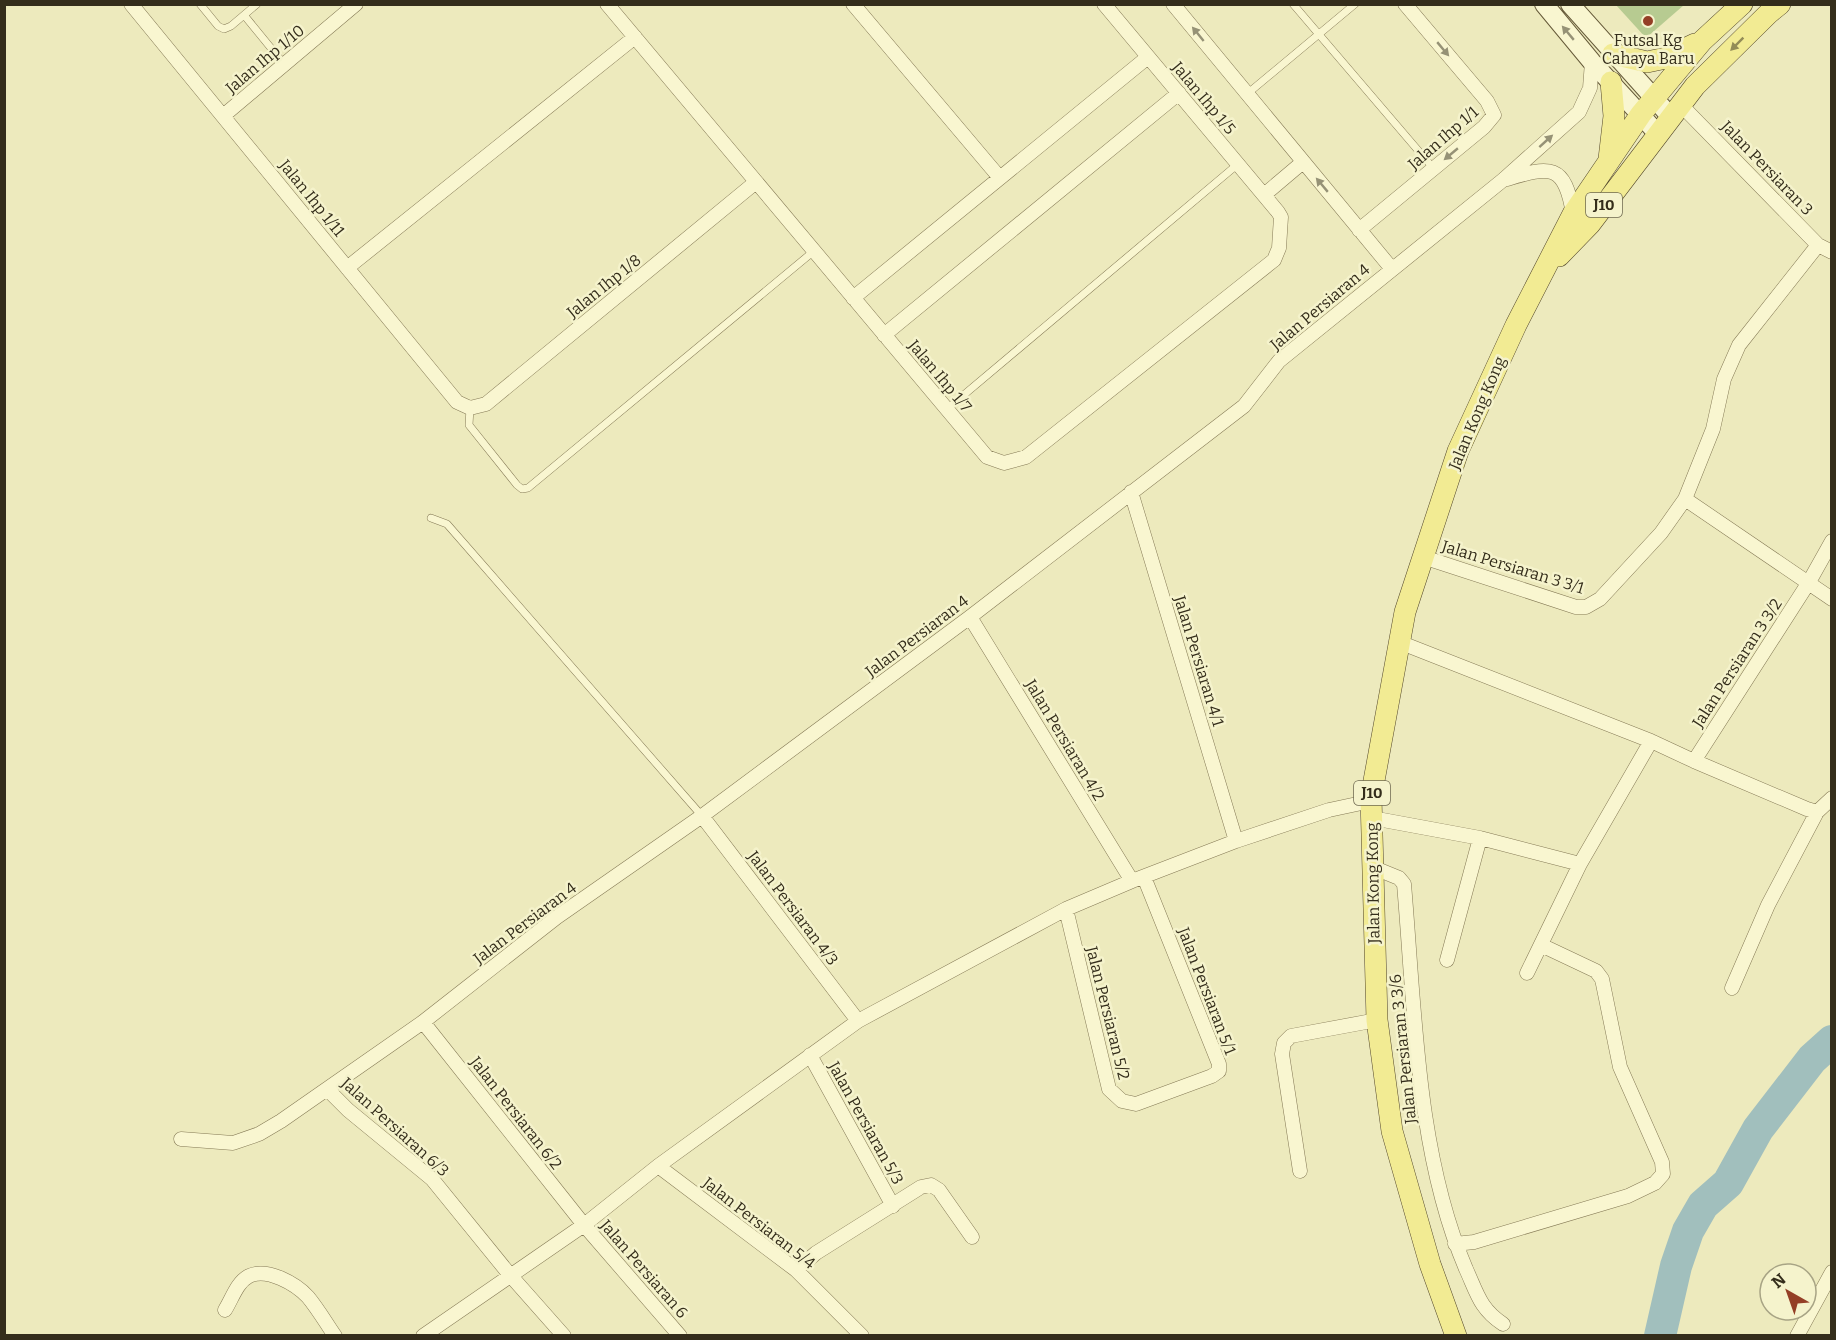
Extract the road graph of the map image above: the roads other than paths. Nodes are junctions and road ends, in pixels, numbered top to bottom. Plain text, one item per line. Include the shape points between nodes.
1 (131, 4) edge
2 (200, 4) edge
3 (257, 4) edge
4 (356, 4) edge
5 (608, 4) edge
6 (853, 4) edge
7 (1173, 4) edge
8 (1293, 4) edge
9 (1355, 4) edge
10 (1425, 4) edge
11 (1544, 4) edge
12 (1570, 4) edge
13 (1742, 4) edge
14 (1780, 4) edge
15 (1106, 5) edge
16 (1410, 9) edge
17 (244, 15) junction
18 (1319, 35) junction
19 (635, 37) junction
20 (1702, 41) junction
21 (1613, 54) junction
22 (1148, 57) junction
23 (1592, 62) junction
24 (284, 64) junction
25 (1611, 82) junction
26 (1179, 93) junction
27 (1247, 94) junction
28 (1647, 106) junction
29 (1675, 110) junction
30 (223, 116) junction
31 (1657, 133) junction
32 (1303, 162) junction
33 (1608, 162) junction
34 (1238, 165) junction
35 (1434, 169) junction
36 (999, 178) junction
37 (1503, 180) junction
38 (756, 182) junction
39 (1264, 195) junction
40 (1278, 212) joint
41 (1573, 214) junction
42 (1359, 230) junction
43 (1818, 245) junction
44 (814, 251) junction
45 (1832, 252) edge
46 (347, 268) junction
47 (1392, 269) junction
48 (1544, 271) junction
49 (853, 298) junction
50 (884, 335) junction
51 (470, 408) junction
52 (947, 409) junction
53 (1131, 492) junction
54 (1686, 499) junction
55 (431, 518) dead end
56 (1832, 541) edge
57 (1423, 557) junction
58 (1809, 582) junction
59 (1832, 599) edge
60 (970, 617) junction
61 (1399, 642) junction
62 (1651, 741) junction
63 (1694, 761) junction
64 (1832, 798) edge
65 (1371, 809) junction
66 (1817, 812) junction
67 (702, 816) junction
68 (1480, 838) junction
69 (1236, 841) junction
70 (1580, 864) junction
71 (1372, 867) junction
72 (1138, 879) junction
73 (1066, 909) junction
74 (1540, 945) junction
75 (1448, 960) dead end
76 (1527, 973) dead end
77 (1732, 988) dead end
78 (1377, 1020) junction
79 (858, 1021) junction
80 (423, 1022) junction
81 (810, 1055) junction
82 (327, 1089) junction
83 (1174, 1090) joint
84 (181, 1139) dead end
85 (658, 1166) junction
86 (1300, 1171) dead end
87 (893, 1206) junction
88 (584, 1225) junction
89 (972, 1237) dead end
90 (1455, 1244) junction
91 (796, 1270) junction
92 (1832, 1272) edge
93 (510, 1275) junction
94 (225, 1310) dead end
95 (1503, 1324) dead end
96 (335, 1335) edge
97 (423, 1335) edge
98 (564, 1335) edge
99 (680, 1335) edge
100 (862, 1335) edge
101 (1456, 1335) edge
102 (1797, 1335) edge

1 - 30 street, Jalan Ihp 1/11
2 - 17 lane via 224,29
3 - 17 lane
4 - 24 street, Jalan Ihp 1/10
5 - 19 street, Jalan Ihp 1/7
6 - 36 street
27 -> 7 street
8 - 18 lane
9 - 18 lane
10 - 16 street
23 -> 11 street
12 - 21 street
13 - 20 main road, Jalan Kong Kong / J10
14 -> 29 main road, Jalan Kong Kong / J10
15 - 22 street, Jalan Ihp 1/5
16 -> 35 street, Jalan Ihp 1/1 via 1487,101 1494,115
17 - 24 lane
18 - 27 lane
18 - 35 lane
19 - 38 street, Jalan Ihp 1/7
19 - 46 street
20 - 21 main road via 1666,58 1647,62
20 - 28 main road, Jalan Kong Kong / J10
21 - 28 street
22 - 26 street, Jalan Ihp 1/5
22 - 36 street
23 - 25 street
37 -> 23 street, Jalan Persiaran 4 via 1579,112 1590,88
24 - 30 street, Jalan Ihp 1/10
25 - 28 street
25 - 33 main road via 1614,116
26 - 34 street, Jalan Ihp 1/5
26 - 50 street
27 - 32 street
28 - 29 street
28 - 31 street
28 - 33 main road, Jalan Kong Kong / J10
29 - 31 main road, Jalan Kong Kong / J10
29 - 43 street, Jalan Persiaran 3
30 - 46 street, Jalan Ihp 1/11
31 - 48 main road, Jalan Kong Kong / J10 via 1590,224
32 - 39 street
42 -> 32 street
33 - 41 main road, Jalan Kong Kong / J10
34 - 39 street, Jalan Ihp 1/5
34 - 52 lane
35 - 42 street, Jalan Ihp 1/1
36 - 49 street
37 - 41 street via 1545,170 1558,174 1567,184
37 - 47 street, Jalan Persiaran 4
38 - 44 street, Jalan Ihp 1/7
38 - 51 street, Jalan Ihp 1/8 via 486,404
39 - 40 street, Jalan Ihp 1/5
40 - 52 street, Jalan Ihp 1/7 via 1279,248 1274,260 1026,457 1004,462 987,457
41 - 48 main road, Jalan Kong Kong / J10
42 - 47 street
43 - 45 street, Jalan Persiaran 3
43 - 54 street, Jalan Persiaran 3 3/1 via 1739,345 1724,379 1713,429
44 - 49 street, Jalan Ihp 1/7
44 - 51 lane via 528,488 517,484 469,424
46 - 51 street, Jalan Ihp 1/11 via 457,402
47 - 53 street, Jalan Persiaran 4 via 1279,361 1244,406
48 - 57 main road, Jalan Kong Kong / J10 via 1458,451
49 - 50 street, Jalan Ihp 1/7
50 - 52 street, Jalan Ihp 1/7
53 - 60 street, Jalan Persiaran 4
53 - 69 street, Jalan Persiaran 4/1
54 - 57 street, Jalan Persiaran 3 3/1 via 1633,566 1586,607
54 - 58 street
55 - 67 lane via 447,524
56 - 58 street, Jalan Persiaran 3 3/2
57 - 61 main road, Jalan Kong Kong / J10
58 - 59 street
58 - 63 street, Jalan Persiaran 3 3/2
60 - 67 street, Jalan Persiaran 4
60 - 72 street, Jalan Persiaran 4/2
61 - 62 street
61 - 65 main road, Jalan Kong Kong / J10
62 - 63 street
62 - 70 street
63 - 66 street
64 - 66 street
65 - 68 street
65 - 69 street via 1329,810
65 - 71 main road, Jalan Kong Kong / J10
66 - 77 street via 1768,905
67 - 79 street, Jalan Persiaran 4/3
67 - 80 street, Jalan Persiaran 4 via 557,917
68 - 70 street
68 - 75 street
69 - 72 street
70 - 74 street
71 - 78 main road, Jalan Kong Kong / J10
71 - 90 street, Jalan Persiaran 3 3/6 via 1404,884 1422,1099
72 - 73 street
72 - 83 street, Jalan Persiaran 5/1 via 1218,1064 1219,1071 1212,1076
73 - 79 street
73 - 83 street, Jalan Persiaran 5/2 via 1109,1089 1122,1101 1136,1104
74 - 76 street
74 - 90 street via 1596,971 1602,979 1620,1067 1662,1162 1663,1174 1655,1183 1628,1196 1474,1242
78 - 86 street via 1291,1036 1284,1043 1282,1054
78 - 101 main road, Jalan Kong Kong / J10 via 1392,1131 1430,1264
79 - 81 street
80 - 82 street, Jalan Persiaran 4
80 - 88 street, Jalan Persiaran 6/2
81 - 85 street
81 - 87 street, Jalan Persiaran 5/3
82 - 84 street, Jalan Persiaran 4 via 281,1121 242,1140 233,1143
82 - 93 street, Jalan Persiaran 6/3 via 432,1179
85 - 88 street
85 - 91 street, Jalan Persiaran 5/4
87 - 89 street via 921,1187 931,1185 939,1190
87 - 91 street via 816,1253
88 - 93 street
88 - 99 street, Jalan Persiaran 6
90 - 95 street via 1484,1309
91 - 100 street, Jalan Persiaran 5/4
92 - 102 street
93 - 97 street
93 - 98 street, Jalan Persiaran 6/3
94 - 96 street via 238,1286 248,1277 258,1273 272,1275 307,1296

